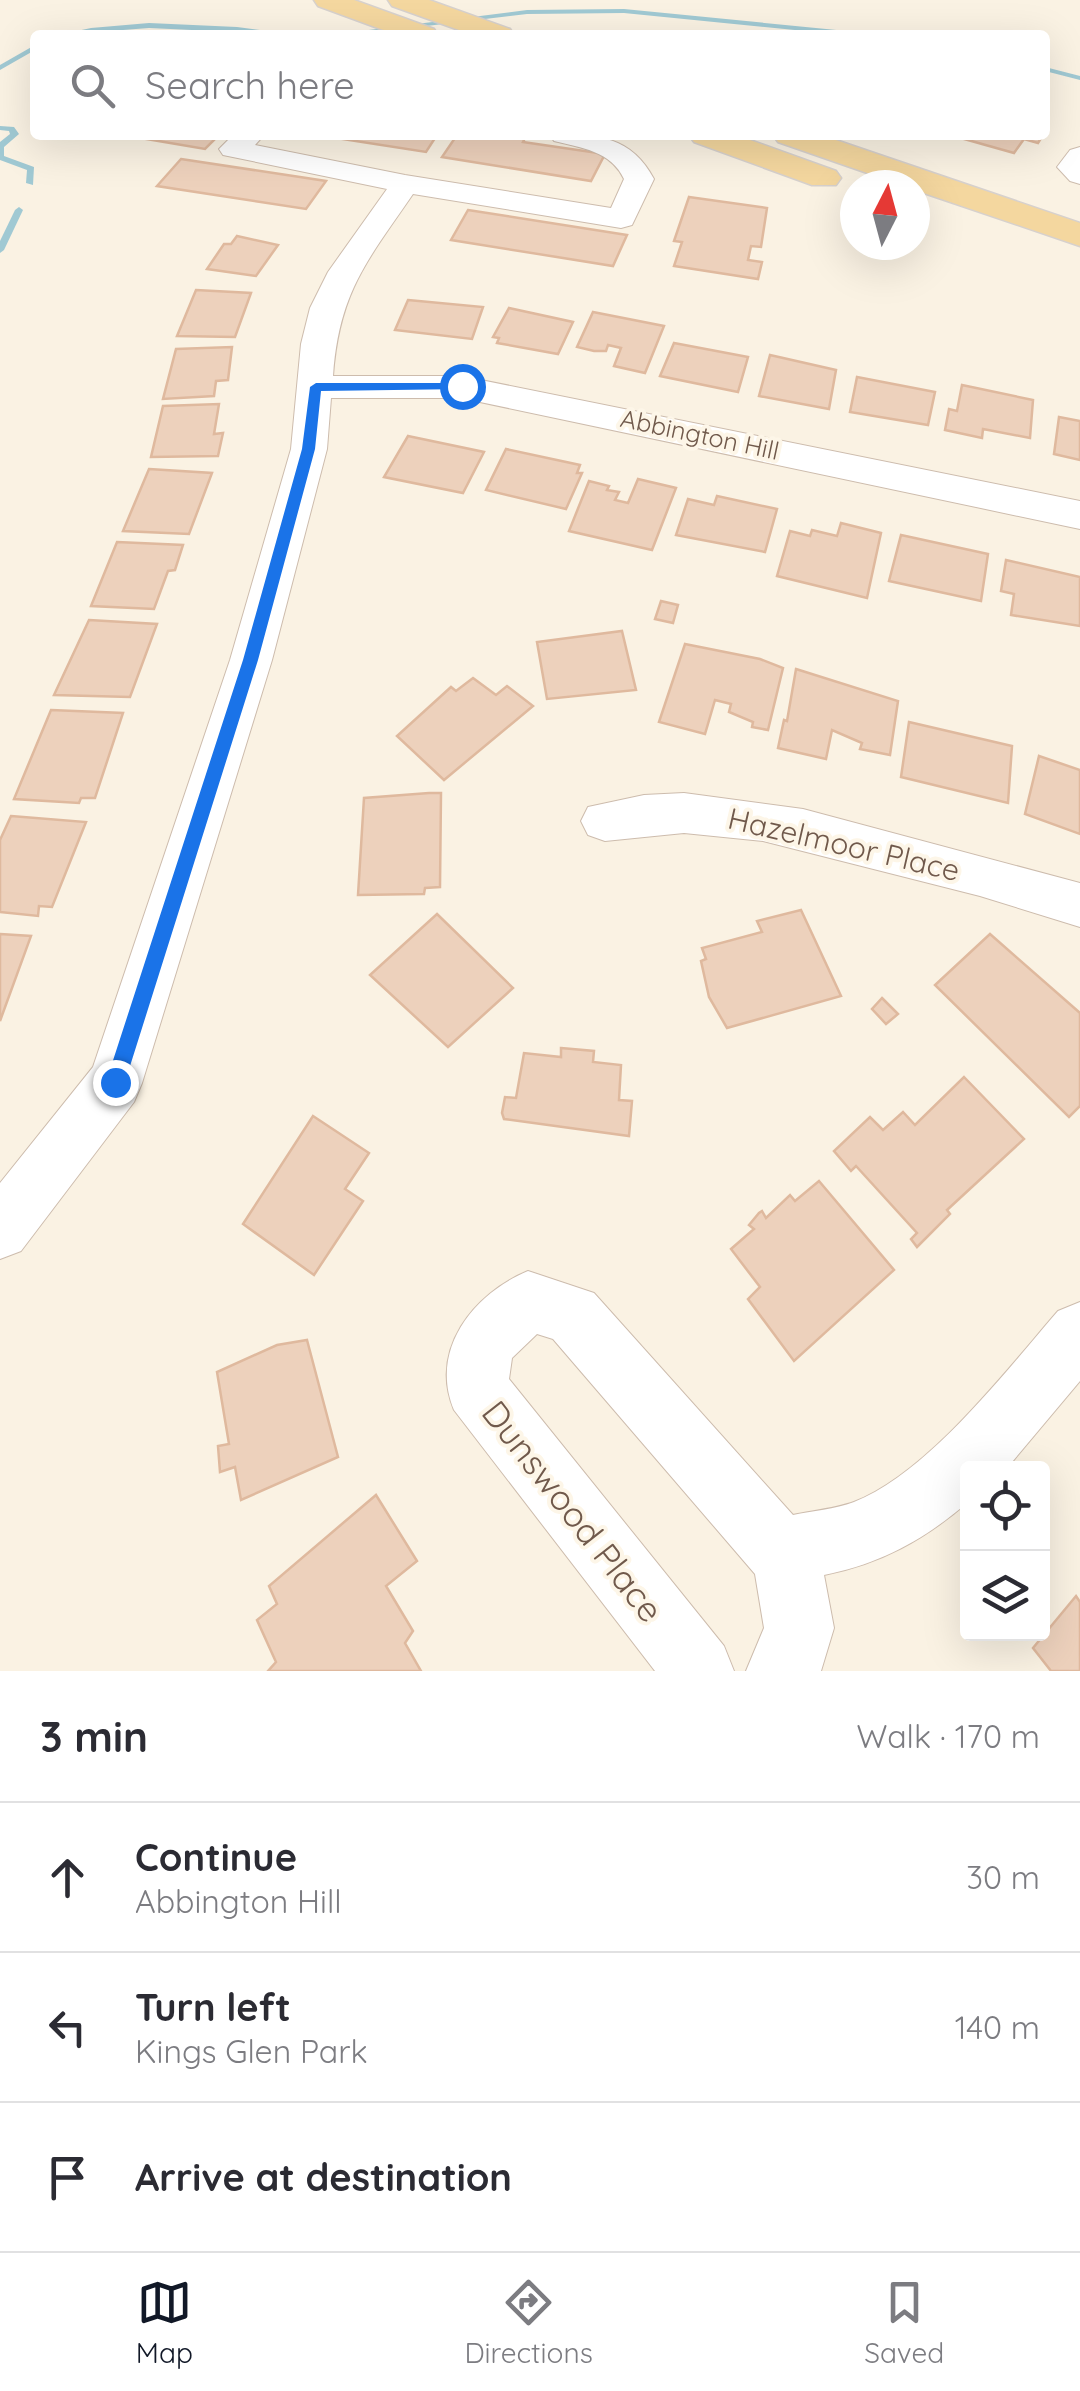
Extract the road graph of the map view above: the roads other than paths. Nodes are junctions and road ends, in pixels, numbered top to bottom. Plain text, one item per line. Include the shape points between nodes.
1 (407, 2) edge
2 (340, 4) edge
3 (410, 30) edge
4 (486, 30) edge
5 (244, 140) edge
6 (588, 140) edge
7 (718, 140) edge
8 (804, 140) edge
9 (1080, 156) edge
10 (1080, 174) edge
11 (840, 183) edge
12 (405, 184) junction
13 (930, 215) edge
14 (1080, 235) edge
15 (1080, 270) edge
16 (316, 387) junction
17 (1080, 515) edge
18 (605, 821) dead end
19 (1080, 904) edge
20 (0, 1230) edge
21 (1080, 1333) edge
22 (780, 1550) junction
23 (699, 1671) edge
24 (781, 1671) edge

1 - 4 main road
2 - 3 main road
5 - 12 street via 232,149
6 - 12 street via 631,159 639,179 621,219
7 - 11 main road
8 - 14 main road
9 - 10 street via 1071,167
12 - 16 street via 326,308
13 - 15 main road
16 - 17 street, Abbington Hill via 462,386
16 - 20 street via 309,449 251,660 115,1082
18 - 19 street, Hazelmoor Place via 644,812 734,818 822,834
21 - 22 street via 984,1446 923,1496 866,1534
22 - 23 street, Dunswood Place via 572,1316 528,1302 484,1343 476,1388
22 - 24 street, Dunswood Place via 798,1590 794,1658

